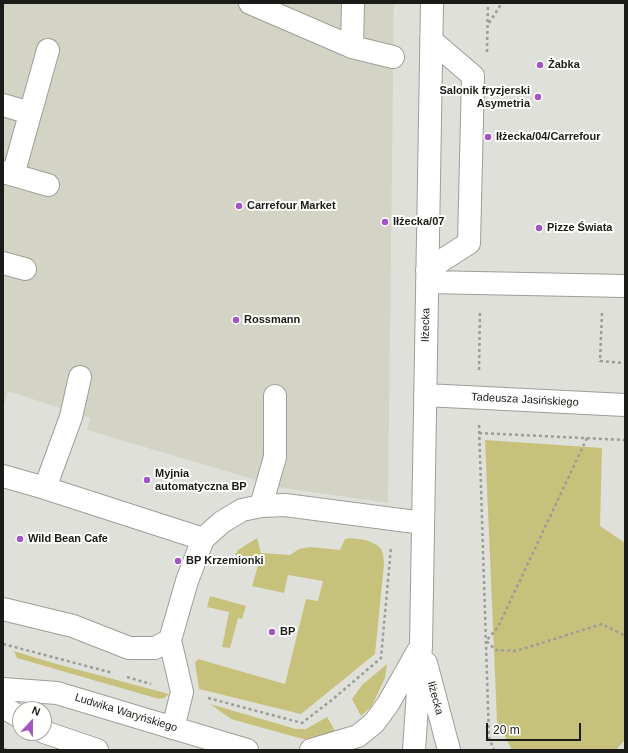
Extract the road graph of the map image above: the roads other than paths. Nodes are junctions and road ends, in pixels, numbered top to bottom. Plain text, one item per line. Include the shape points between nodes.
1 (250, 3) edge
2 (353, 3) edge
3 (432, 3) edge
4 (432, 40) junction
5 (352, 47) junction
6 (48, 50) dead end
7 (393, 57) dead end
8 (3, 105) edge
9 (30, 113) junction
10 (8, 174) edge
11 (48, 185) dead end
12 (3, 263) edge
13 (25, 269) dead end
14 (427, 276) junction
15 (625, 286) edge
16 (80, 378) dead end
17 (275, 396) dead end
18 (425, 396) junction
19 (625, 405) edge
20 (3, 476) edge
21 (45, 488) junction
22 (261, 506) junction
23 (423, 523) junction
24 (203, 539) junction
25 (3, 609) edge
26 (170, 640) junction
27 (421, 646) junction
28 (3, 689) edge
29 (3, 707) edge
30 (12, 712) edge
31 (173, 728) junction
32 (52, 735) edge
33 (98, 750) edge
34 (247, 750) edge
35 (311, 750) edge
36 (414, 750) edge
37 (450, 750) edge

1 - 5 street
2 - 5 street
3 - 4 street, Iłżecka
4 - 14 street, Iłżecka
4 - 14 street via 473,76 469,243
5 - 7 street
6 - 9 street
8 - 9 street
9 - 10 street
10 - 11 street
12 - 13 street
14 - 15 street via 480,283
14 - 18 street, Iłżecka
16 - 21 street via 71,416
17 - 22 street via 275,457
18 - 19 street, Tadeusza Jasińskiego
18 - 23 street, Iłżecka
20 - 21 street
21 - 24 street
22 - 23 street via 285,505
22 - 24 street via 242,510 222,522
23 - 27 street, Iłżecka
24 - 26 street via 187,581
25 - 26 street via 72,626 129,648 155,648
26 - 31 street via 182,692
27 - 35 street via 388,704 374,722 358,736
27 - 36 street, Iłżecka
27 - 37 street, Iłżecka
28 - 31 street, Ludwika Waryńskiego via 57,693
29 - 30 street
31 - 34 street, Ludwika Waryńskiego
32 - 33 street

